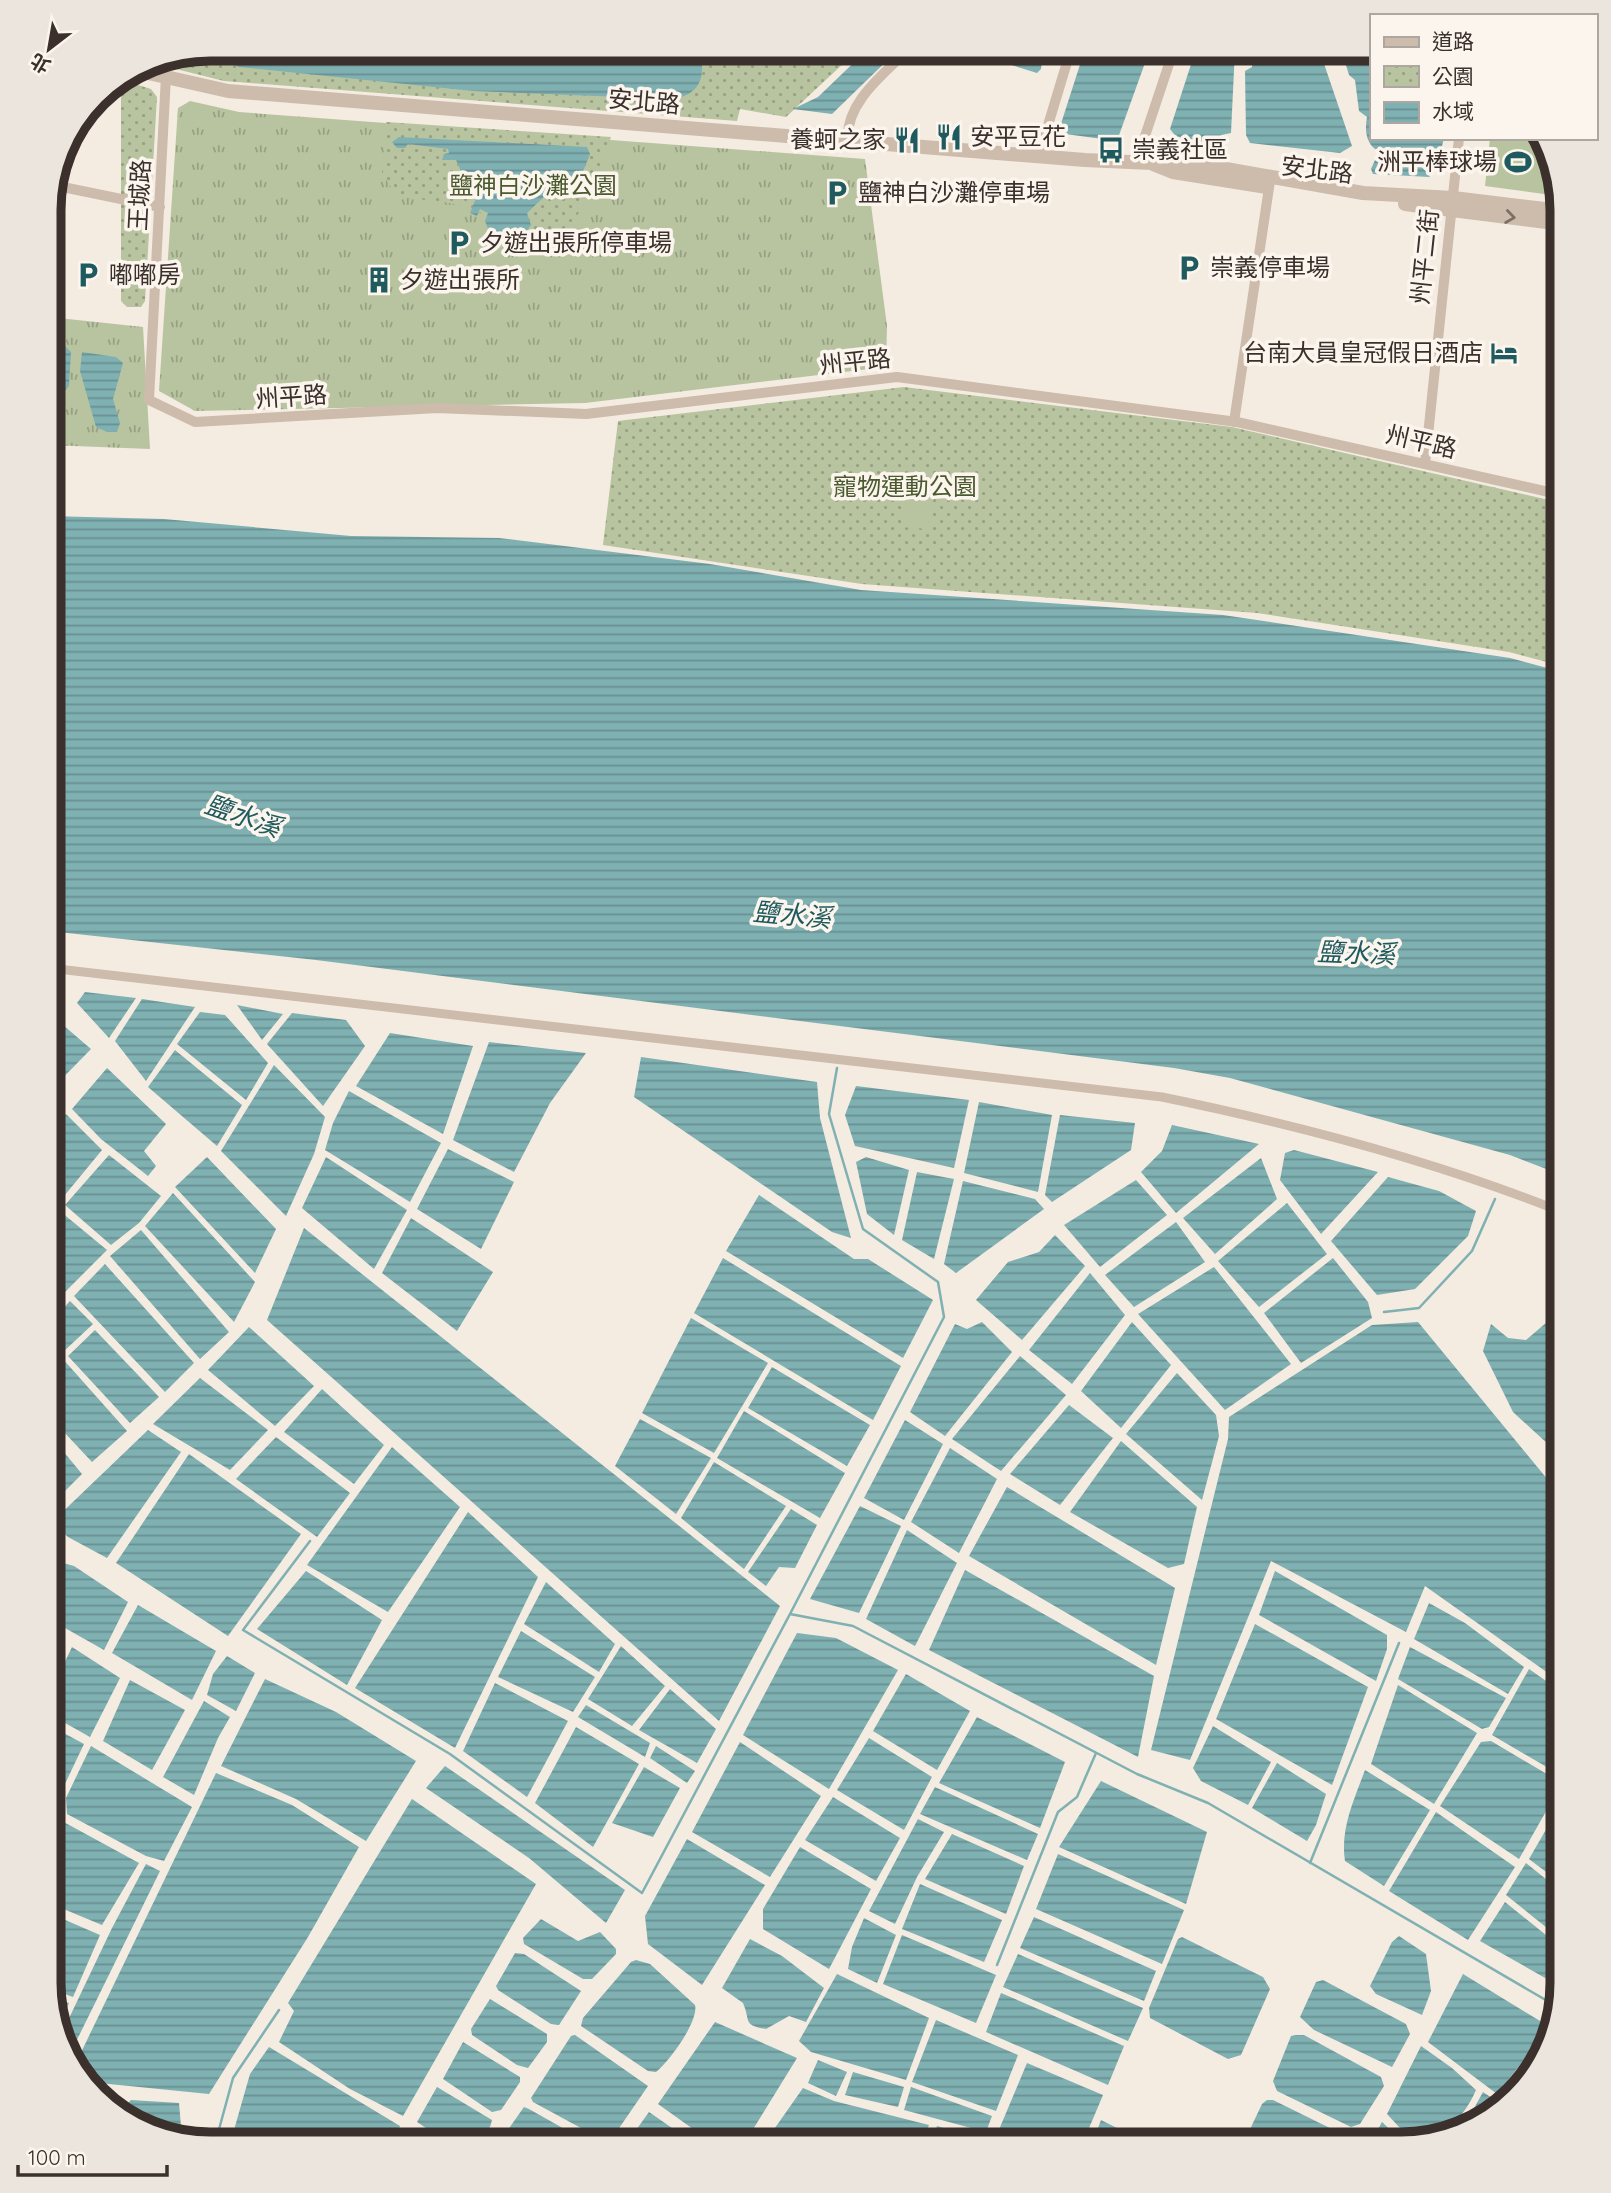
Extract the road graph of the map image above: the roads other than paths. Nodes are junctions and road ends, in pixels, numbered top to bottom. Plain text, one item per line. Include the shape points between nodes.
1 (897, 62) edge
2 (1067, 62) edge
3 (1170, 62) edge
4 (163, 69) edge
5 (152, 73) edge
6 (166, 76) junction
7 (1459, 140) edge
8 (848, 142) junction
9 (1039, 155) junction
10 (1152, 163) junction
11 (1269, 183) junction
12 (64, 187) edge
13 (1452, 204) junction
14 (160, 206) junction
15 (1550, 210) edge
16 (1550, 221) edge
17 (149, 400) joint
18 (1234, 422) junction
19 (1425, 464) junction
20 (1550, 492) edge
21 (62, 969) edge
22 (1550, 1208) edge

1 - 8 street via 859,103 850,122
2 - 9 street
3 - 10 street via 1145,136
4 - 6 street
5 - 6 street, 安北路
6 - 8 street, 安北路 via 228,91
6 - 14 street, 王城路
7 - 13 street, 州平二街
8 - 9 street, 安北路
9 - 10 street, 安北路
10 - 11 street, 安北路 via 1174,172
11 - 13 street, 安北路
11 - 18 street
12 - 14 street
13 - 15 street, 安北路
13 -> 16 street, 安北路
13 - 19 street, 州平二街
14 - 17 street, 王城路
17 - 18 street, 州平路 via 195,422 438,408 586,414 897,377
18 - 19 street, 州平路
19 - 20 street, 州平路
21 - 22 street via 1162,1097 1376,1147

